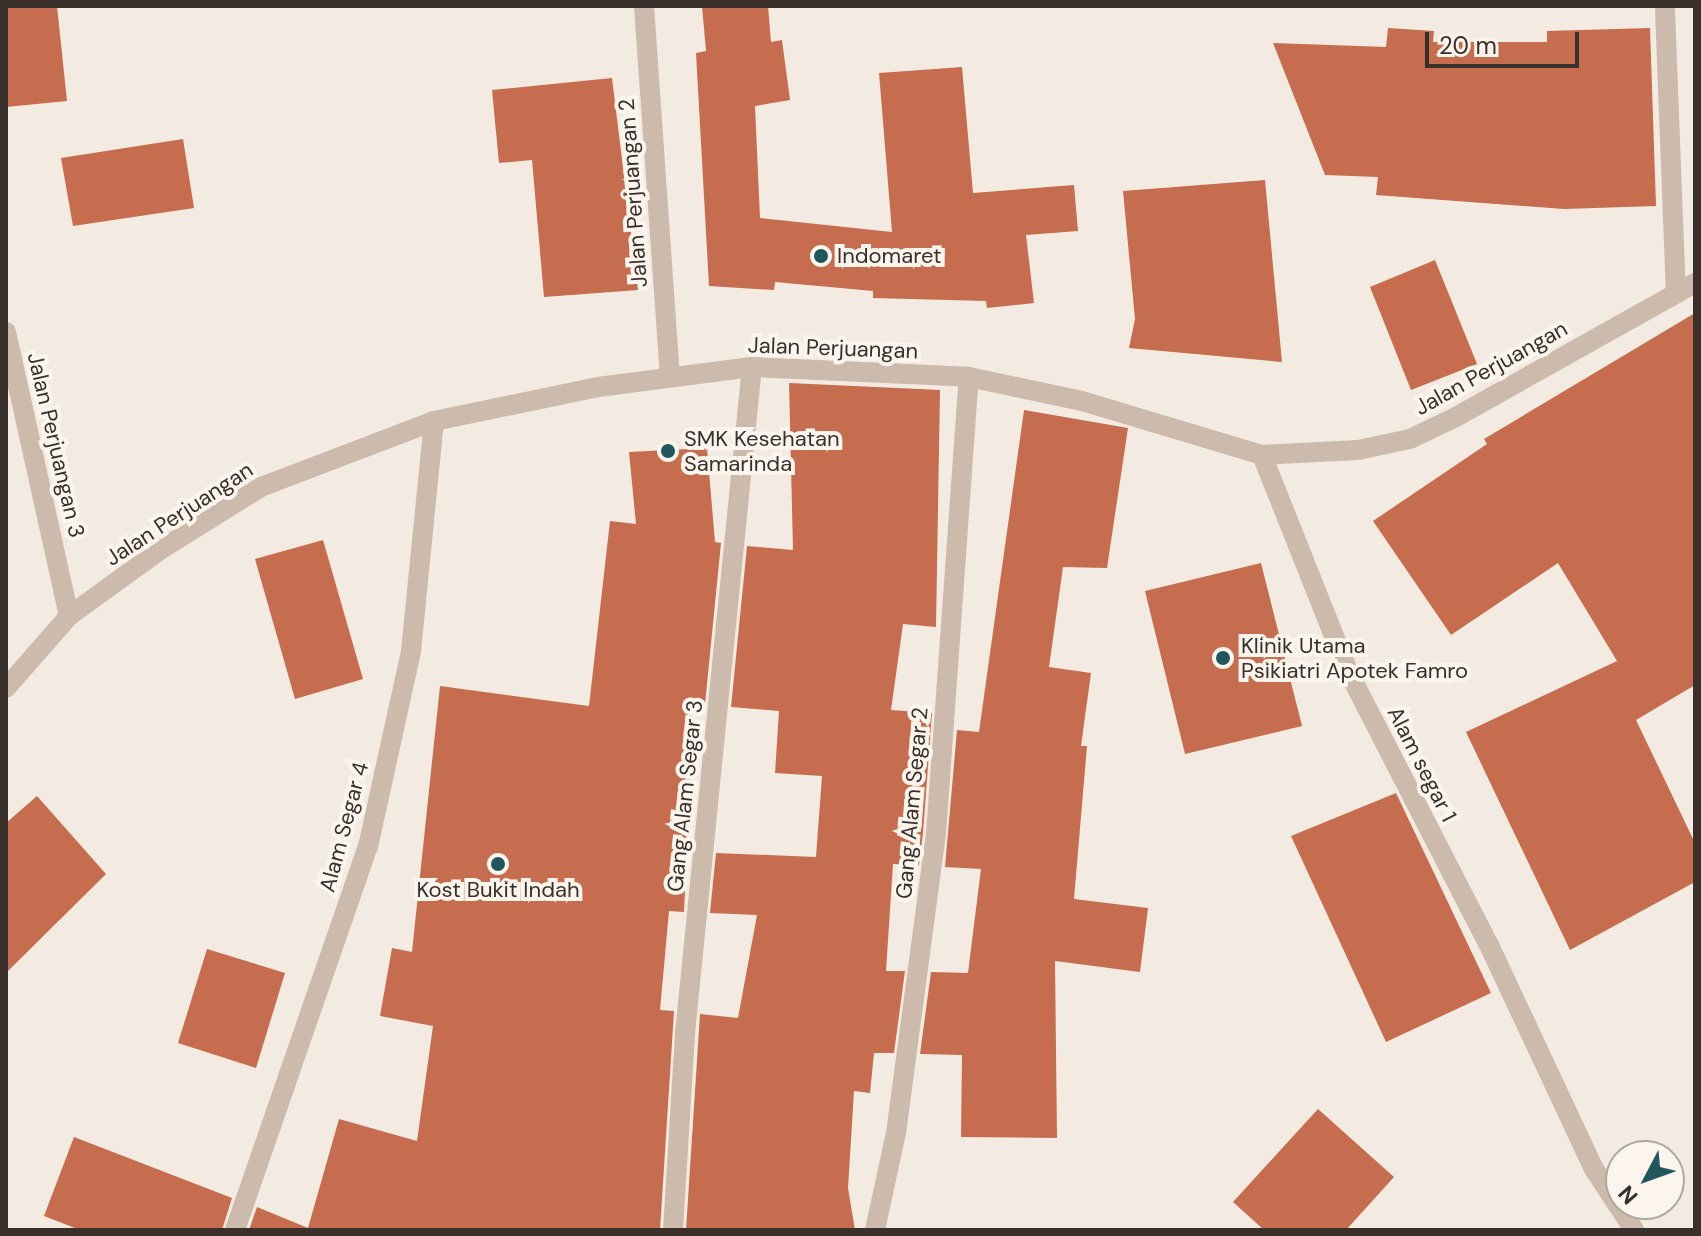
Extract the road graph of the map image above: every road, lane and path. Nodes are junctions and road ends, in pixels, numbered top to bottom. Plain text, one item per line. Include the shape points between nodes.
1 (644, 6) edge
2 (1665, 10) dead end
3 (1695, 283) edge
4 (1676, 291) junction
5 (6, 332) edge
6 (752, 367) junction
7 (670, 377) junction
8 (969, 377) junction
9 (434, 421) junction
10 (1262, 455) junction
11 (69, 616) junction
12 (6, 688) edge
13 (235, 1230) edge
14 (673, 1230) edge
15 (875, 1230) edge
16 (1634, 1230) edge

1 - 7 street, Jalan Perjuangan 2
2 - 4 street
3 - 4 street, Jalan Perjuangan
4 - 10 street, Jalan Perjuangan via 1410,439 1358,450
5 - 11 street, Jalan Perjuangan 3
6 - 7 street, Jalan Perjuangan
6 - 8 street, Jalan Perjuangan
6 - 14 street, Gang Alam Segar 3 via 685,1033
7 - 9 street, Jalan Perjuangan
8 - 10 street, Jalan Perjuangan via 1082,401
8 - 15 street, Gang Alam Segar 2 via 936,834 896,1133
9 - 11 street, Jalan Perjuangan via 261,487
9 - 13 street, Alam Segar 4 via 411,651 368,847
10 - 16 street, Alam segar 1 via 1348,671 1594,1169
11 - 12 street, Jalan Perjuangan

